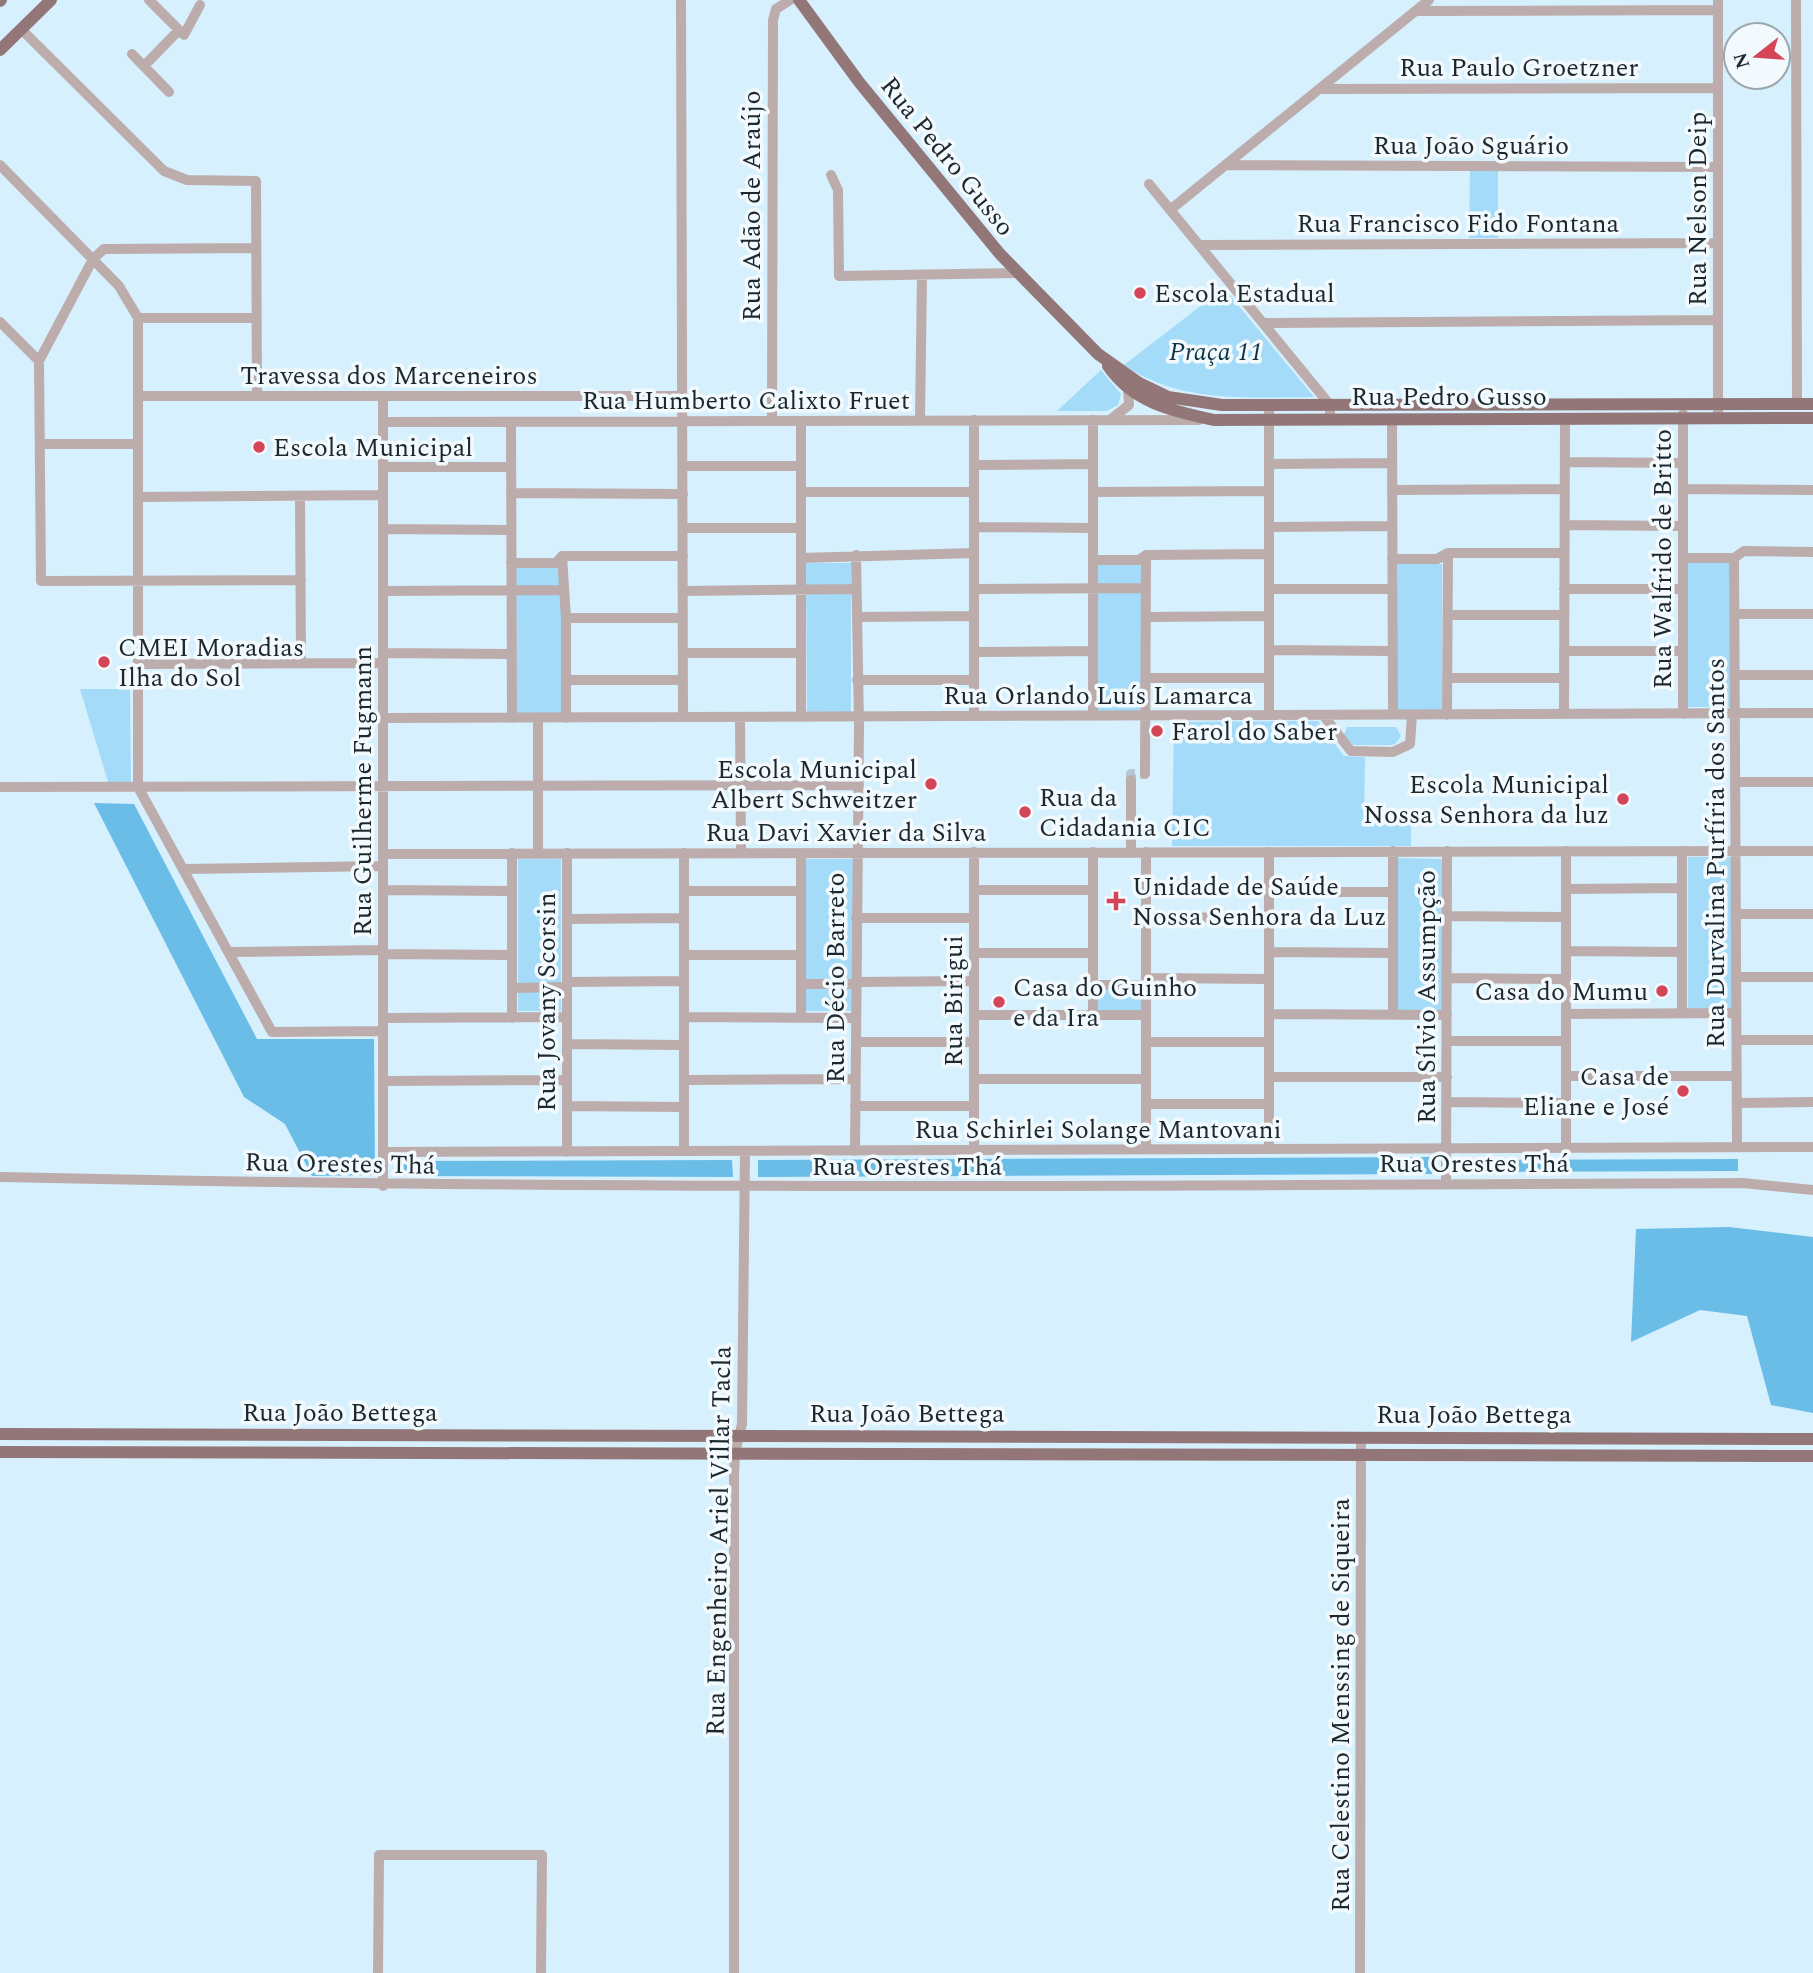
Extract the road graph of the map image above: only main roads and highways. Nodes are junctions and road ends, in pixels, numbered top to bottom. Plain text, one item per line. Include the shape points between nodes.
1 (51, 0) edge
2 (799, 0) edge
3 (0, 50) edge
4 (1104, 360) junction
5 (1813, 404) edge
6 (1813, 418) edge
7 (0, 1434) edge
8 (333, 1435) junction
9 (356, 1435) junction
10 (1054, 1436) junction
11 (1813, 1439) edge
12 (0, 1452) edge
13 (334, 1453) junction
14 (356, 1453) junction
15 (1053, 1453) junction
16 (1813, 1456) edge

1 - 3 main road
2 - 4 main road, Rua Pedro Gusso via 852,73 1016,273
4 - 5 main road, Rua Pedro Gusso via 1148,388 1206,405
4 - 6 main road, Rua Pedro Gusso via 1128,389 1161,406 1214,420
7 - 8 main road, Rua João Bettega
8 - 9 main road, Rua João Bettega
8 - 13 main road
9 - 10 main road, Rua João Bettega
9 - 14 main road
10 - 11 main road, Rua João Bettega
10 - 15 main road
12 - 13 main road, Rua João Bettega
13 - 14 main road, Rua João Bettega
14 - 15 main road, Rua João Bettega
15 - 16 main road, Rua João Bettega

